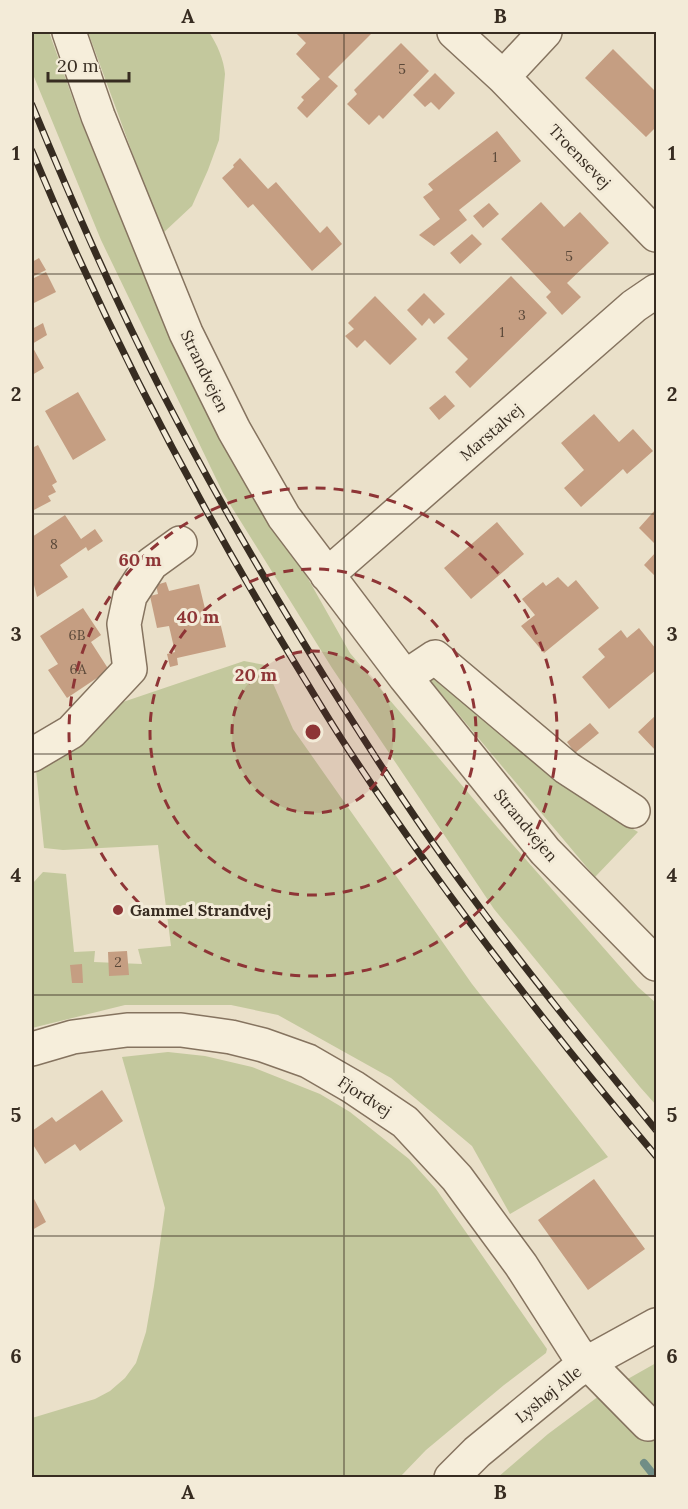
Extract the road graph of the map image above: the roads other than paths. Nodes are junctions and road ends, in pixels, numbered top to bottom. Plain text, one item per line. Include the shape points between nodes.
1 (69, 32) edge
2 (454, 32) edge
3 (545, 32) edge
4 (503, 78) junction
5 (657, 235) edge
6 (657, 291) edge
7 (180, 543) dead end
8 (327, 575) junction
9 (405, 677) junction
10 (32, 755) edge
11 (633, 812) dead end
12 (657, 964) edge
13 (32, 1049) edge
14 (657, 1325) edge
15 (587, 1363) junction
16 (648, 1424) dead end
17 (451, 1478) edge

1 - 8 street, Strandvejen via 98,116 186,333 234,430 284,517
2 - 4 street, Troensevej
3 - 4 street
4 - 5 street, Troensevej
6 - 8 street, Marstalvej via 634,306
7 - 10 street via 151,564 130,596 124,624 130,669 71,732
8 - 9 street, Strandvejen
9 - 11 street via 435,657 567,768
9 - 12 street, Strandvejen via 545,851
13 - 15 street, Fjordvej via 73,1037 127,1030 181,1030 231,1037 308,1061 405,1122 457,1178
14 - 15 street, Lyshøj Alle
15 - 16 street, Fjordvej
15 - 17 street, Lyshøj Alle via 477,1452

